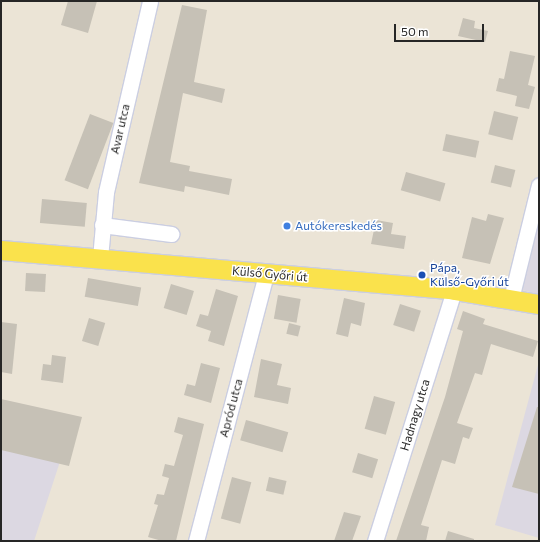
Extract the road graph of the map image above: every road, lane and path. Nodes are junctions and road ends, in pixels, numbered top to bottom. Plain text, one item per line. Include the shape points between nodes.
1 (150, 1) edge
2 (539, 185) edge
3 (102, 225) junction
4 (171, 234) dead end
5 (1, 250) edge
6 (100, 258) junction
7 (266, 274) junction
8 (454, 290) junction
9 (511, 299) junction
10 (539, 304) edge
11 (196, 541) edge
12 (375, 541) edge

1 - 3 street, Avar utca via 106,192
2 - 9 street
3 - 4 street
3 - 6 street, Avar utca
5 - 6 main road, Külső Győri út
6 - 7 main road, Külső Győri út
7 - 8 main road, Külső Győri út
7 - 11 street, Apród utca
8 - 9 main road, Külső Győri út
8 - 12 street, Hadnagy utca
9 - 10 main road, Külső Győri út

